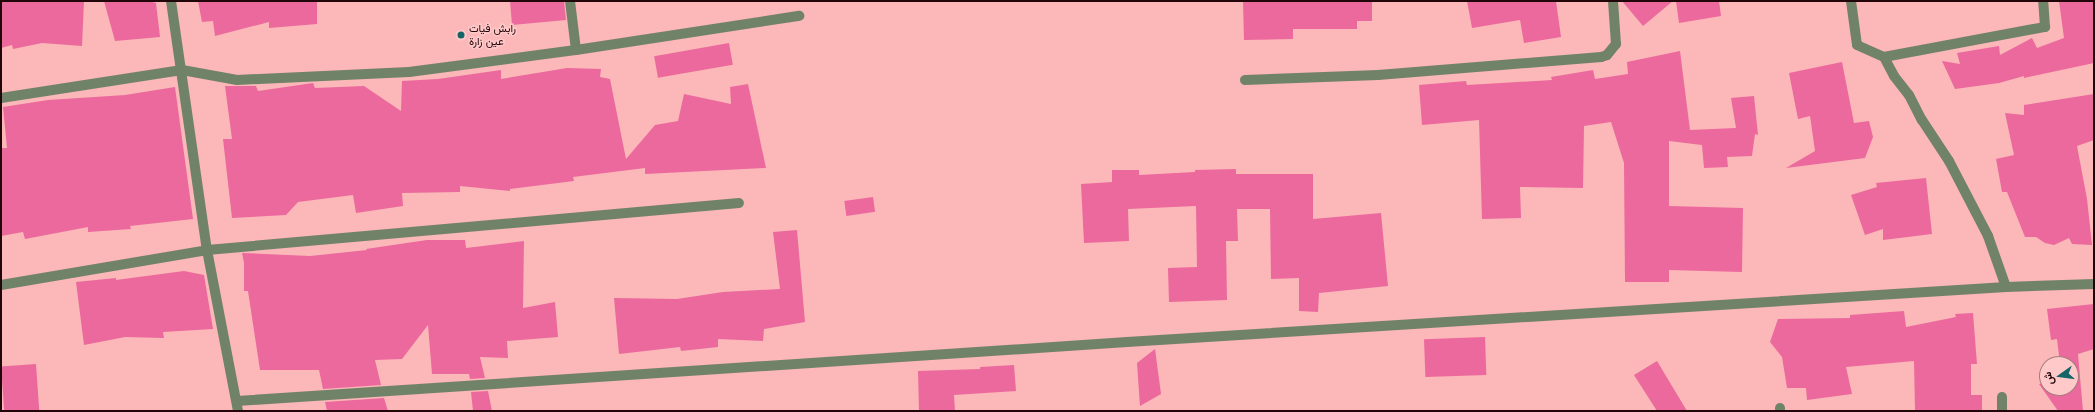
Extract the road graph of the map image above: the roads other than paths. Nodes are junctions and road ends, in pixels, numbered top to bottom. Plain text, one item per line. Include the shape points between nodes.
1 (171, 1) edge
2 (570, 1) edge
3 (1613, 1) edge
4 (1851, 1) edge
5 (2043, 1) edge
6 (799, 16) dead end
7 (576, 50) junction
8 (1884, 57) junction
9 (182, 70) junction
10 (1245, 80) dead end
11 (1, 98) edge
12 (739, 204) dead end
13 (207, 250) junction
14 (2094, 284) edge
15 (1, 285) edge
16 (2006, 287) junction
17 (2002, 397) dead end
18 (237, 406) edge
19 (2002, 411) edge

1 - 9 street
2 - 7 street
3 - 10 street via 1616,44 1607,55 1378,75
4 - 8 street via 1857,45
5 - 8 street via 2045,27
6 - 7 street
7 - 9 street via 408,72 237,80
8 - 16 street via 1949,161 1988,236
9 - 11 street
9 - 13 street
12 - 13 street
13 - 15 street
13 - 18 street
14 - 16 street
16 - 18 street via 1103,344
17 - 19 street

